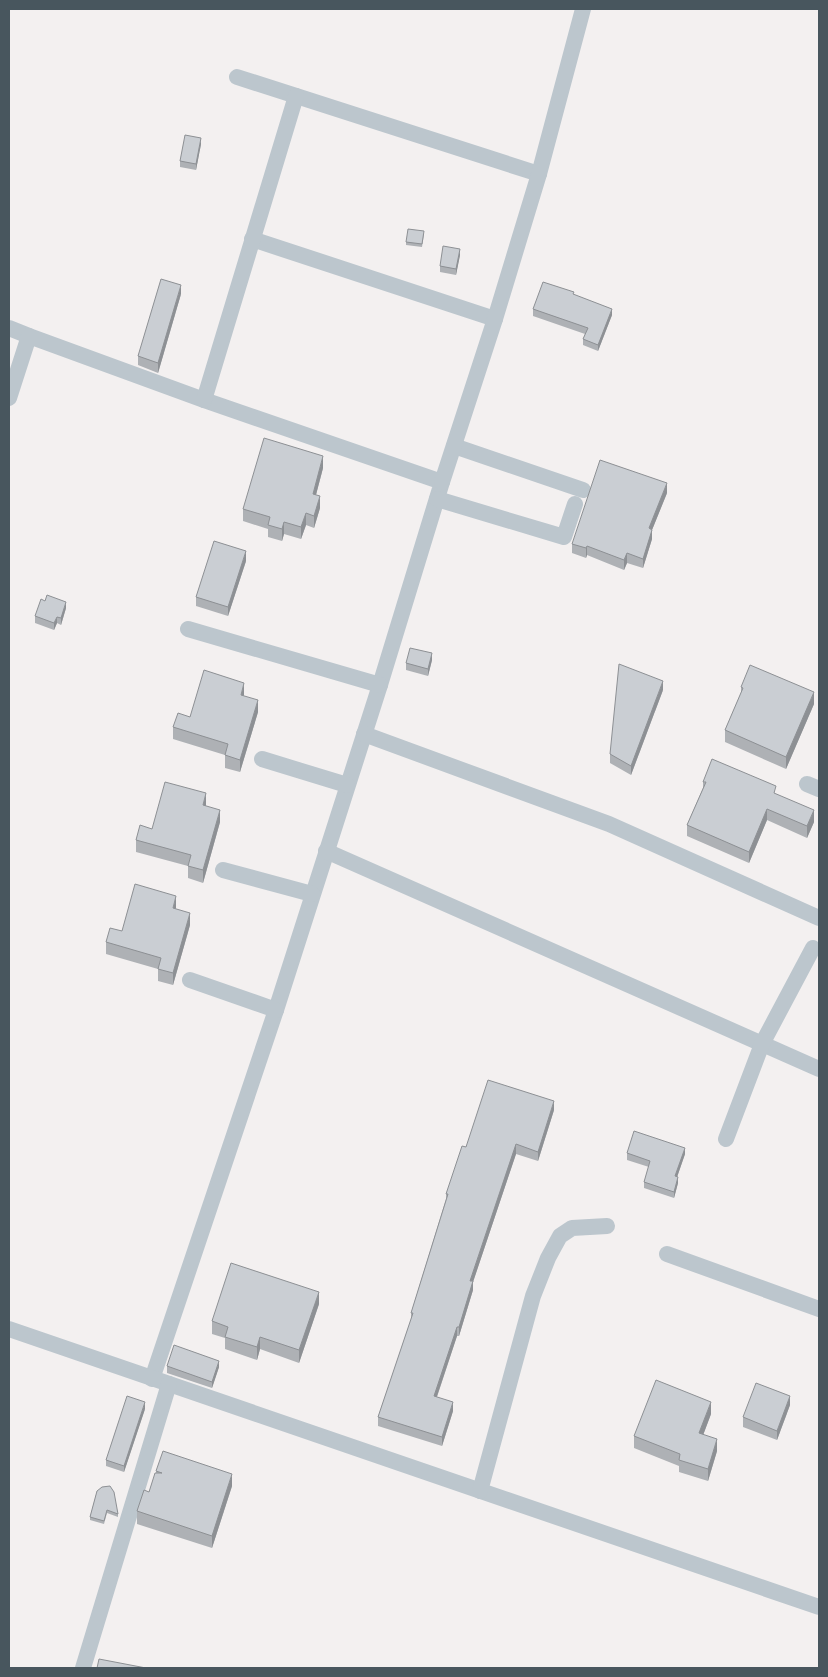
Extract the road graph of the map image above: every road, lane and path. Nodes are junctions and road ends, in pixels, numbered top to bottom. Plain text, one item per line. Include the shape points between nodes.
1 (583, 9) edge
2 (237, 77) dead end
3 (296, 96) junction
4 (539, 174) junction
5 (252, 240) junction
6 (495, 319) junction
7 (9, 328) edge
8 (29, 336) junction
9 (9, 398) edge
10 (204, 400) junction
11 (454, 446) junction
12 (442, 482) junction
13 (437, 499) junction
14 (188, 629) dead end
15 (380, 685) junction
16 (364, 734) junction
17 (262, 759) dead end
18 (347, 785) junction
19 (326, 851) junction
20 (223, 870) dead end
21 (312, 894) junction
22 (819, 918) edge
23 (813, 948) dead end
24 (190, 980) dead end
25 (276, 1010) junction
26 (762, 1044) junction
27 (819, 1069) edge
28 (726, 1139) dead end
29 (608, 1226) dead end
30 (667, 1254) dead end
31 (819, 1309) edge
32 (9, 1329) edge
33 (152, 1378) junction
34 (169, 1384) junction
35 (480, 1491) junction
36 (819, 1607) edge
37 (83, 1668) edge

1 - 4 street
2 - 3 street
3 - 4 street
3 - 5 street
4 - 6 street
5 - 6 street
5 - 10 street
6 - 11 street
7 - 8 street
8 - 9 street
8 - 10 street
10 - 12 street
11 - 12 street
11 - 13 street via 579,497 564,537
12 - 13 street
13 - 15 street
14 - 15 street
15 - 16 street
16 - 18 street
16 - 22 street via 610,824
17 - 18 street
18 - 19 street
19 - 21 street
19 - 26 street
20 - 21 street
21 - 25 street
23 - 26 street
24 - 25 street
25 - 33 street
26 - 27 street
26 - 28 street
29 - 35 street via 572,1228 560,1236 548,1258 533,1296
30 - 31 street
32 - 33 street
33 - 34 street
34 - 35 street
34 - 37 street
35 - 36 street

